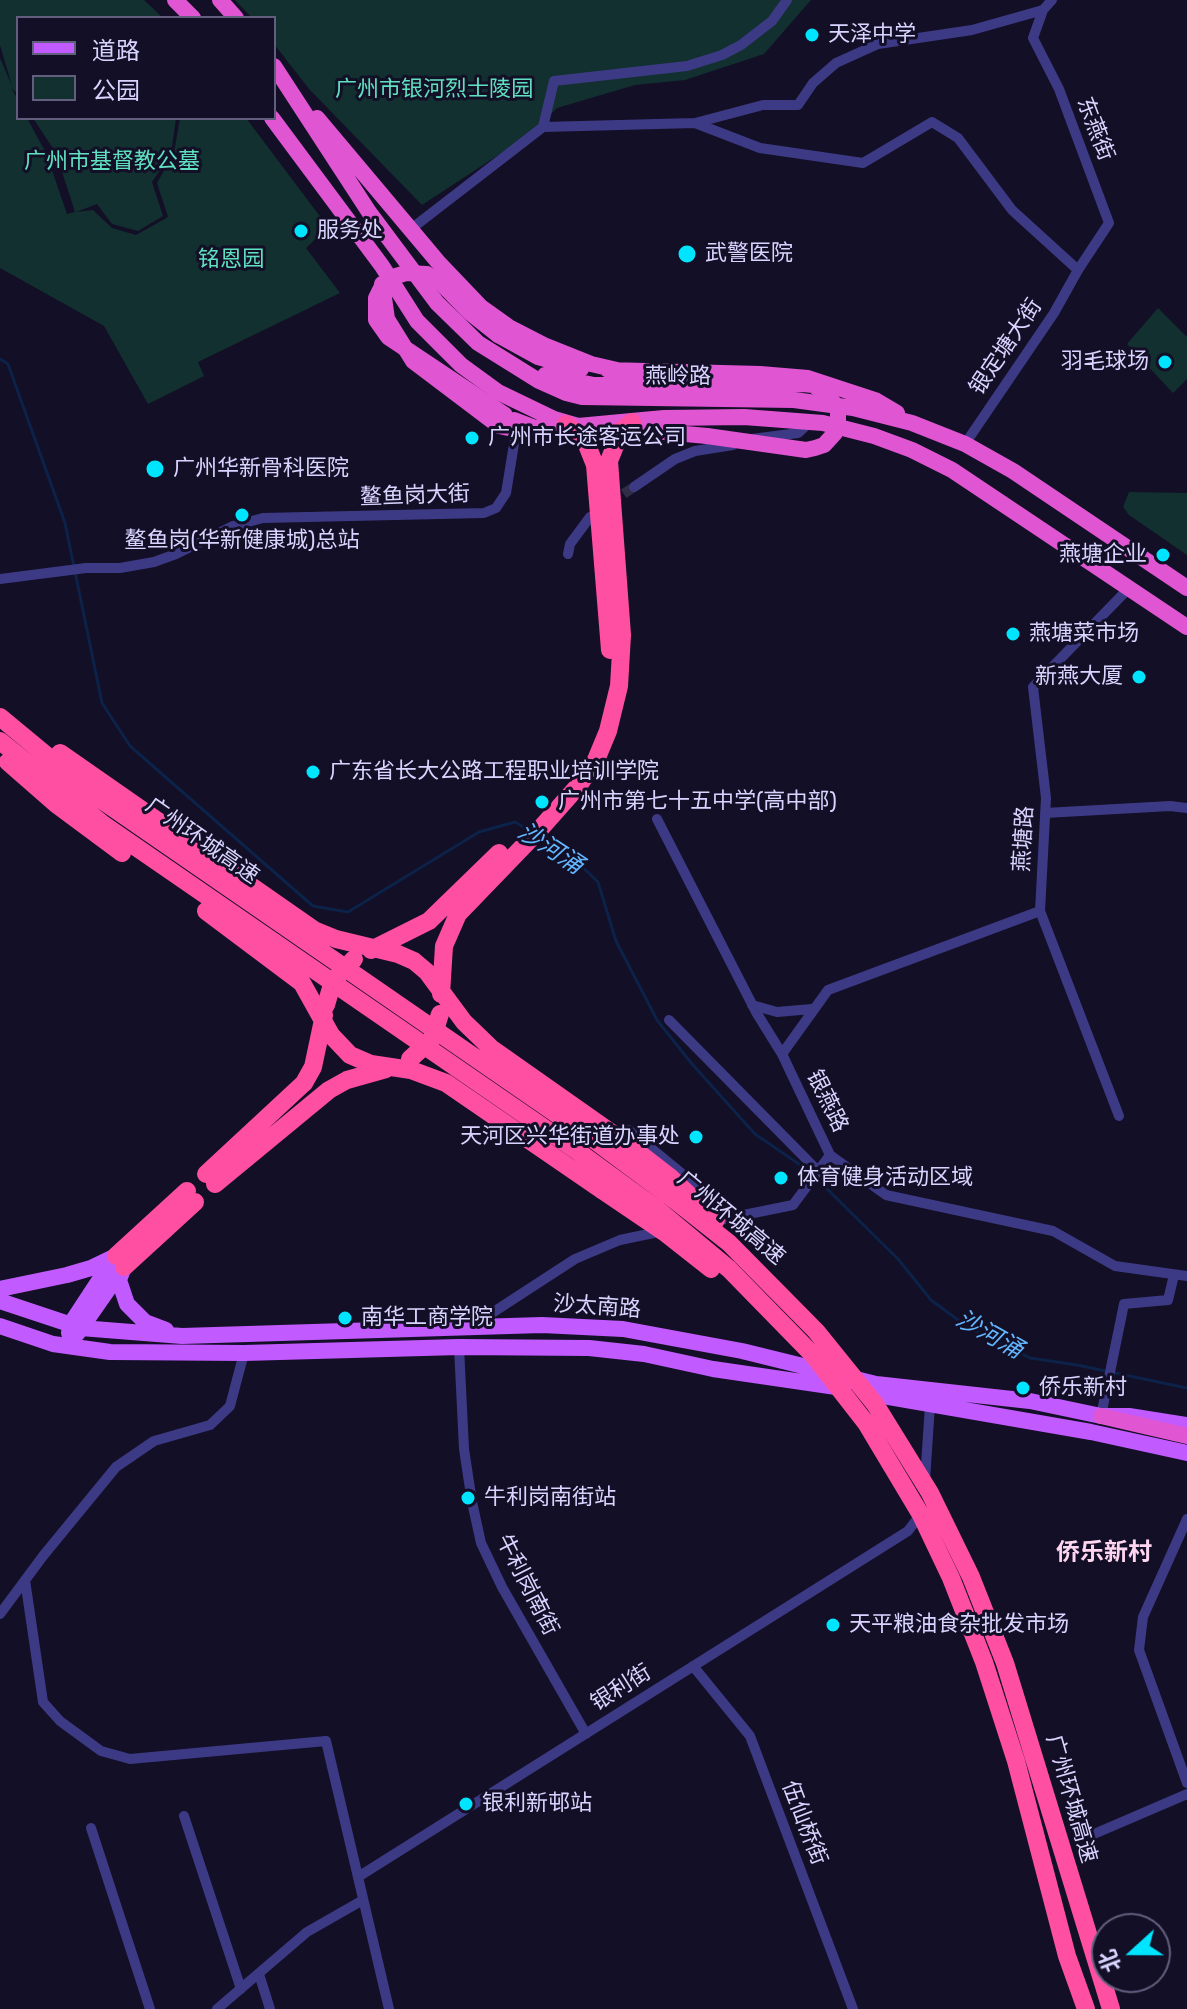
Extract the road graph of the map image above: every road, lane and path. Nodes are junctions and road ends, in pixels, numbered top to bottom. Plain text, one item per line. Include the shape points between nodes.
1 (175, 0) edge
2 (220, 0) edge
3 (787, 0) edge
4 (1052, 0) edge
5 (1043, 10) junction
6 (191, 16) edge
7 (234, 16) edge
8 (277, 70) edge
9 (273, 120) edge
10 (695, 123) junction
11 (543, 127) junction
12 (411, 229) junction
13 (382, 266) junction
14 (1078, 270) junction
15 (512, 364) junction
16 (617, 370) junction
17 (632, 422) junction
18 (810, 422) junction
19 (912, 423) junction
20 (522, 424) junction
21 (566, 424) junction
22 (965, 444) junction
23 (634, 487) tunnel mouth
24 (590, 517) dead end
25 (568, 554) dead end
26 (0, 579) edge
27 (612, 580) junction
28 (1187, 588) edge
29 (1128, 589) junction
30 (1187, 627) edge
31 (0, 705) edge
32 (0, 717) edge
33 (0, 741) edge
34 (0, 755) edge
35 (1187, 808) edge
36 (1045, 813) junction
37 (110, 817) junction
38 (657, 819) dead end
39 (1040, 911) junction
40 (416, 929) junction
41 (343, 940) junction
42 (444, 946) junction
43 (375, 947) junction
44 (398, 954) junction
45 (354, 959) junction
46 (437, 986) junction
47 (752, 1005) junction
48 (812, 1009) junction
49 (321, 1010) junction
50 (669, 1020) dead end
51 (464, 1022) junction
52 (782, 1054) junction
53 (379, 1066) junction
54 (408, 1066) junction
55 (347, 1080) junction
56 (1119, 1116) dead end
57 (629, 1130) dead end
58 (830, 1155) junction
59 (818, 1171) junction
60 (191, 1196) dead end
61 (665, 1204) junction
62 (735, 1217) junction
63 (120, 1261) junction
64 (1174, 1275) junction
65 (1187, 1276) edge
66 (0, 1289) edge
67 (0, 1301) edge
68 (0, 1326) edge
69 (75, 1326) junction
70 (470, 1327) junction
71 (126, 1333) junction
72 (182, 1336) junction
73 (69, 1347) junction
74 (459, 1347) junction
75 (833, 1350) junction
76 (126, 1352) junction
77 (244, 1353) junction
78 (839, 1388) junction
79 (930, 1405) junction
80 (1101, 1416) junction
81 (1187, 1425) edge
82 (1187, 1436) edge
83 (1187, 1453) edge
84 (1187, 1519) edge
85 (25, 1580) junction
86 (0, 1614) edge
87 (693, 1666) junction
88 (586, 1734) junction
89 (1187, 1783) edge
90 (1187, 1794) edge
91 (184, 1816) dead end
92 (91, 1828) dead end
93 (1087, 1837) dead end
94 (358, 1877) junction
95 (363, 1900) junction
96 (259, 1974) junction
97 (241, 1989) junction
98 (150, 2009) edge
99 (217, 2009) edge
100 (270, 2009) edge
101 (389, 2009) edge
102 (853, 2009) edge
103 (1086, 2009) edge
104 (1111, 2009) edge

1 - 6 highway
2 - 7 highway
3 - 11 street via 772,21 722,55 687,66 554,81
4 - 5 street
5 - 10 street via 972,30 878,44 836,63 798,105 763,105
5 - 14 street, 东燕街 via 1033,38 1059,89 1109,223
8 - 12 highway
8 - 15 highway, 燕岭路 via 369,212 437,303 470,337
9 - 13 highway, 燕岭路
10 - 11 street
10 - 14 street via 760,148 863,163 932,122 958,138 1012,210
11 - 12 street
12 - 16 highway via 495,319 546,346
13 - 20 highway via 387,319 413,361 499,426 513,429
13 - 21 highway, 燕岭路 via 417,321 461,365 498,392
14 - 22 street, 银定塘大街
15 - 17 highway, bridge via 575,383 803,384 821,389 838,409 835,433 824,445 806,450 648,429
15 - 19 highway, 燕岭路 via 582,397 794,400
16 - 19 highway via 808,378 875,400
16 - 20 highway, bridge via 580,369 538,357 498,335 427,274 413,272 387,281 375,305 376,320 388,337
17 - 18 highway, 燕岭路 via 718,417
17 - 21 highway, 燕岭路
17 - 27 highway via 621,431 609,461
18 - 23 street via 798,433 695,451
18 - 29 highway, 燕岭路 via 874,436 952,470
19 - 22 highway, 燕岭路
20 - 21 highway
20 - 26 street, 鳌鱼岗大街 via 506,493 496,508 484,513 277,516 245,522 154,562
21 - 27 highway via 585,440 595,465
22 - 28 highway, 燕岭路
24 - 25 street
27 - 40 highway via 609,684 591,748 553,800
27 - 42 highway via 622,620 620,675 600,751 573,792 458,914
29 - 30 highway, 燕岭路
29 - 36 street, 燕塘路 via 1033,687
31 - 41 highway via 87,773 291,915
32 - 37 highway, 广州环城高速 via 72,777
33 - 37 highway, 广州环城高速
34 - 49 highway via 87,828 282,966
35 - 36 street
36 - 39 street, 燕塘路
37 - 61 highway, 广州环城高速 via 576,1150
38 - 47 street
39 - 48 street, 银燕路 via 828,990
39 - 56 street, 燕塘路
40 - 41 highway via 373,941
40 - 43 highway
41 - 43 highway
42 - 46 highway
42 - 51 highway via 449,989
43 - 44 highway
43 - 45 highway
44 - 45 highway via 375,952
44 - 46 highway via 419,964
45 - 49 highway, bridge via 333,981
46 - 51 highway
46 - 54 highway, bridge via 440,1014 432,1039
47 - 48 street via 777,1012
47 - 52 street
48 - 52 street, 银燕路
49 - 53 highway via 339,1044 355,1058
49 - 55 highway via 313,1067 304,1083 210,1179
50 - 59 street
51 - 75 highway, bridge via 491,1048 670,1177 749,1253
52 - 58 street, 银燕路
53 - 54 highway
53 - 55 highway
54 - 55 highway
54 - 78 highway, bridge via 458,1090 688,1249 800,1346
57 - 62 street
58 - 59 street, 银燕路
58 - 64 street via 886,1195 1053,1231 1115,1266
59 - 62 street, 银燕路 via 793,1205
60 - 63 highway
61 - 75 highway, 广州环城高速, bridge via 729,1243
61 - 78 highway, 广州环城高速, bridge
62 - 70 street, 银燕路 via 598,1247
63 - 66 main road
63 - 69 main road
63 - 72 main road via 121,1292 134,1314
64 - 65 street
64 - 80 street via 1168,1300 1124,1304
67 - 69 main road, 沙太南路
68 - 73 main road, 沙太南路
69 - 71 main road, 沙太南路
69 - 73 main road
70 - 72 main road, 沙太南路
70 - 80 main road, 沙太南路 via 623,1329 871,1371 914,1388 1030,1401
71 - 72 main road, 沙太南路
71 - 76 main road
73 - 76 main road, 沙太南路
74 - 77 main road, 沙太南路
74 - 79 main road, 沙太南路 via 620,1351 772,1377 802,1390 887,1409
74 - 88 street, 牛利岗南街 via 464,1449 481,1543
75 - 104 highway, 广州环城高速, bridge via 914,1464 983,1606
76 - 77 main road, 沙太南路
77 - 85 street via 230,1406 210,1425 154,1441 116,1467
78 - 103 highway, 广州环城高速, bridge via 901,1479 965,1611 1012,1751
79 - 83 main road
79 - 87 street, 银利街 via 922,1510 913,1527
80 - 81 main road
80 - 82 highway
84 - 89 street via 1143,1617 1139,1650
85 - 86 street
85 - 94 street via 43,1702 60,1721 101,1751 130,1759 326,1741
87 - 88 street, 银利街
87 - 102 street, 伍仙桥街 via 750,1736
88 - 94 street, 银利街
90 - 93 street
91 - 97 street
92 - 98 street
94 - 95 street
95 - 96 street via 307,1932
95 - 101 street
96 - 97 street
96 - 100 street
97 - 99 street

